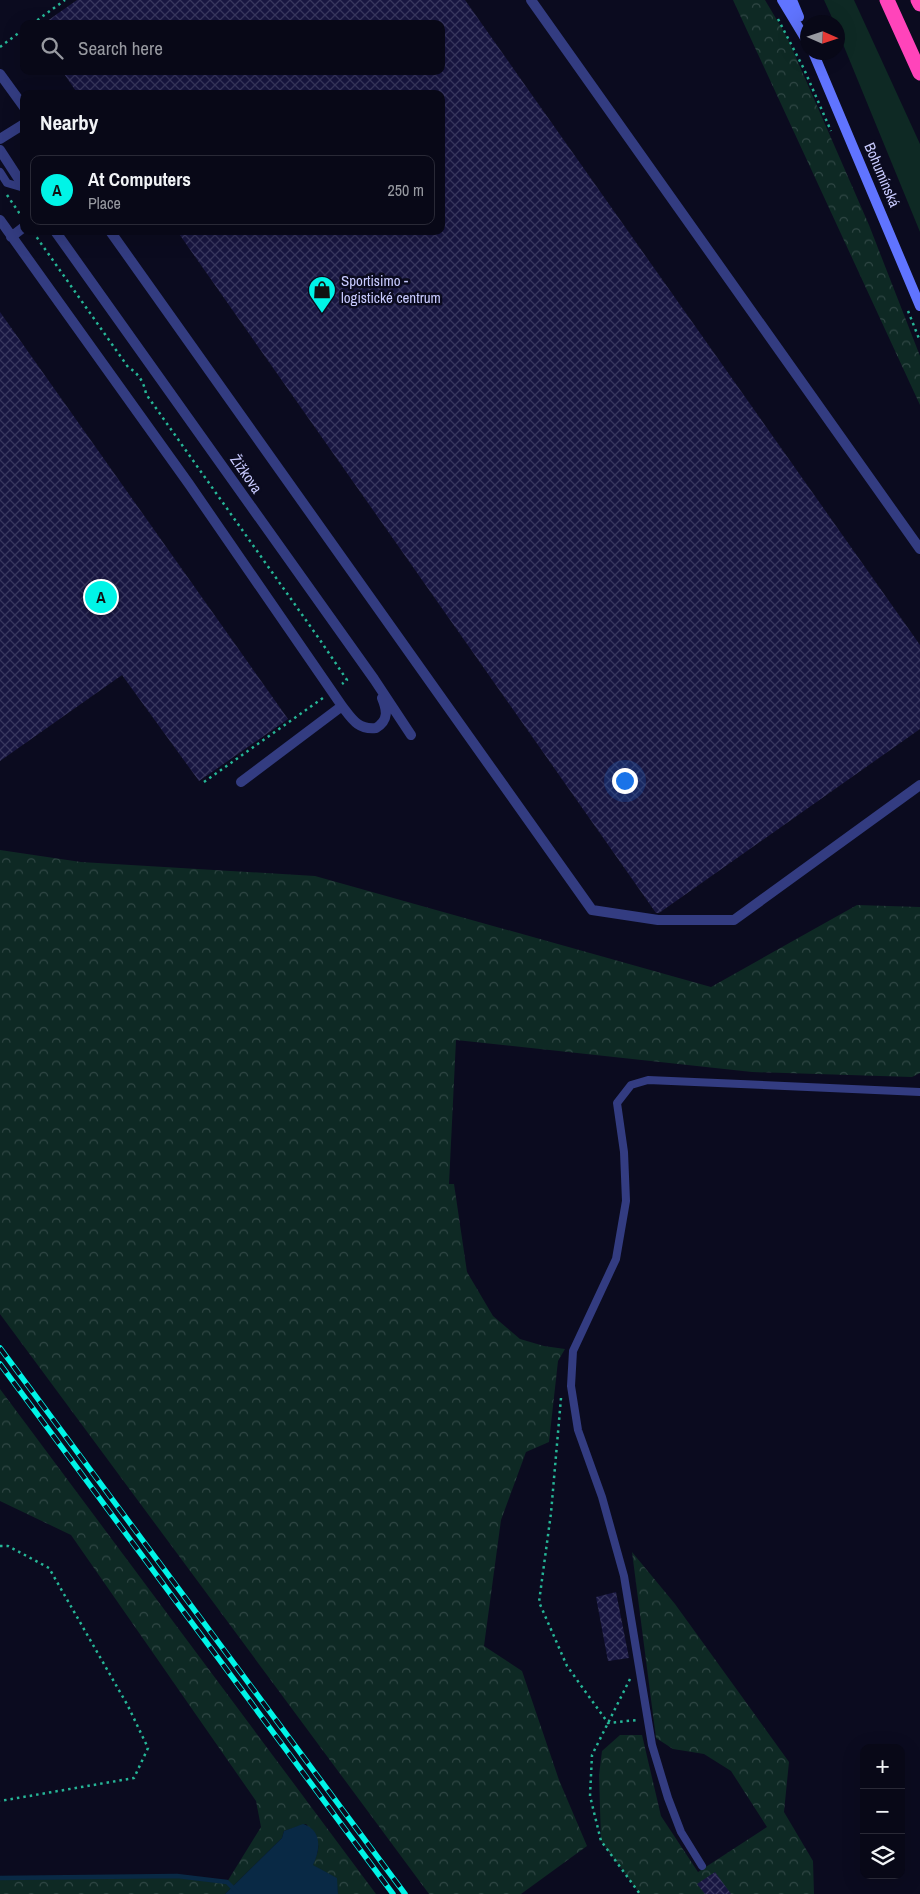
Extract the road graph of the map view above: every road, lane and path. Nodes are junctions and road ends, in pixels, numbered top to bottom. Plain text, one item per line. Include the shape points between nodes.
1 (65, 0) edge
2 (531, 0) edge
3 (782, 0) edge
4 (792, 0) edge
5 (887, 0) edge
6 (918, 0) edge
7 (920, 4) edge
8 (777, 17) dead end
9 (800, 19) edge
10 (38, 20) edge
11 (800, 30) edge
12 (20, 33) edge
13 (0, 47) edge
14 (817, 60) edge
15 (920, 73) edge
16 (0, 74) edge
17 (20, 102) edge
18 (20, 126) edge
19 (0, 139) edge
20 (835, 139) dead end
21 (0, 150) edge
22 (0, 172) edge
23 (20, 182) edge
24 (20, 187) edge
25 (5, 192) dead end
26 (20, 213) edge
27 (0, 220) edge
28 (20, 230) edge
29 (35, 235) edge
30 (58, 235) edge
31 (113, 235) edge
32 (11, 237) junction
33 (906, 306) dead end
34 (920, 306) edge
35 (920, 341) edge
36 (920, 548) edge
37 (374, 679) junction
38 (332, 691) junction
39 (342, 706) junction
40 (411, 735) dead end
41 (204, 782) dead end
42 (241, 782) dead end
43 (920, 785) edge
44 (920, 1092) edge
45 (561, 1393) dead end
46 (0, 1546) edge
47 (639, 1660) junction
48 (648, 1719) junction
49 (608, 1722) junction
50 (0, 1801) edge
51 (702, 1866) dead end
52 (640, 1894) edge

1 - 10 path
2 - 36 street
3 - 11 main road
4 - 9 main road
5 - 15 highway
6 - 7 highway
8 - 20 path
12 - 13 path
14 - 34 main road, Bohumínská
16 - 17 street
18 - 19 street
21 - 23 street
22 - 24 lane via 7,183
25 - 26 path
27 - 32 street
28 - 32 street
29 - 38 path via 128,367 135,371 146,394 347,680
30 - 37 street, Žižkova
31 - 43 street via 592,910 658,920 734,920
32 - 38 street via 189,484
33 - 35 path
37 - 39 street via 386,712 380,725 362,728
37 - 40 street, Žižkova
38 - 39 street
38 - 41 path
39 - 42 street
44 - 47 lane via 674,1079 648,1080 631,1085 617,1103 626,1201 616,1259 573,1351 571,1386 578,1430 602,1497 624,1576
45 - 49 path via 552,1513 538,1602 567,1666
46 - 50 path via 8,1546 48,1568 128,1706 148,1748 134,1778
47 - 48 lane
47 - 49 path
48 - 49 path
48 - 51 lane via 652,1745 668,1798 681,1832
49 - 52 path via 592,1755 590,1796 601,1841

